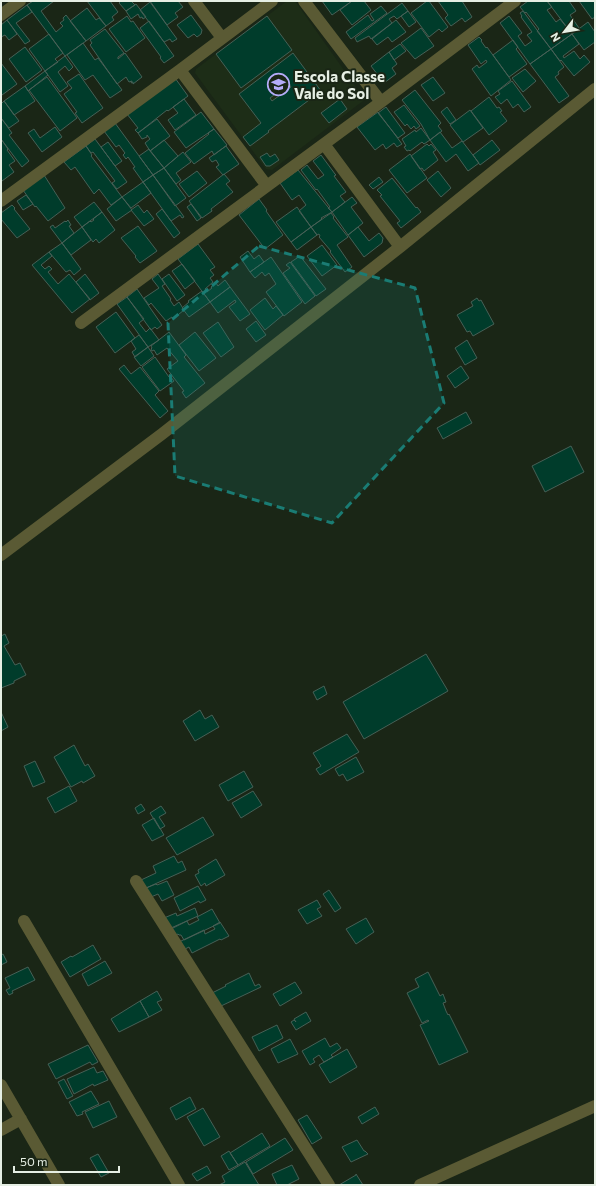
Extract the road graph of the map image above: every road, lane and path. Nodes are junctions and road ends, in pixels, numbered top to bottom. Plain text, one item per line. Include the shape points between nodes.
1 (20, 1) edge
2 (194, 1) edge
3 (272, 1) edge
4 (304, 1) edge
5 (515, 1) edge
6 (1, 15) edge
7 (222, 38) junction
8 (180, 70) junction
9 (595, 89) edge
10 (380, 102) junction
11 (324, 144) junction
12 (267, 186) junction
13 (1, 201) edge
14 (400, 247) junction
15 (81, 323) dead end
16 (1, 555) edge
17 (136, 881) dead end
18 (24, 921) dead end
19 (1, 1085) edge
20 (595, 1106) edge
21 (21, 1119) junction
22 (1, 1130) edge
23 (59, 1185) edge
24 (179, 1185) edge
25 (329, 1185) edge
26 (420, 1185) edge

1 - 6 street
2 - 7 street
3 - 7 street
4 - 10 street
5 - 10 street
7 - 8 street
8 - 12 street
8 - 13 street
9 - 14 street
10 - 11 street
11 - 12 street
11 - 14 street
12 - 15 street
14 - 16 street via 162,434
17 - 25 street
18 - 24 street
19 - 21 street
20 - 26 street
21 - 22 street
21 - 23 street

